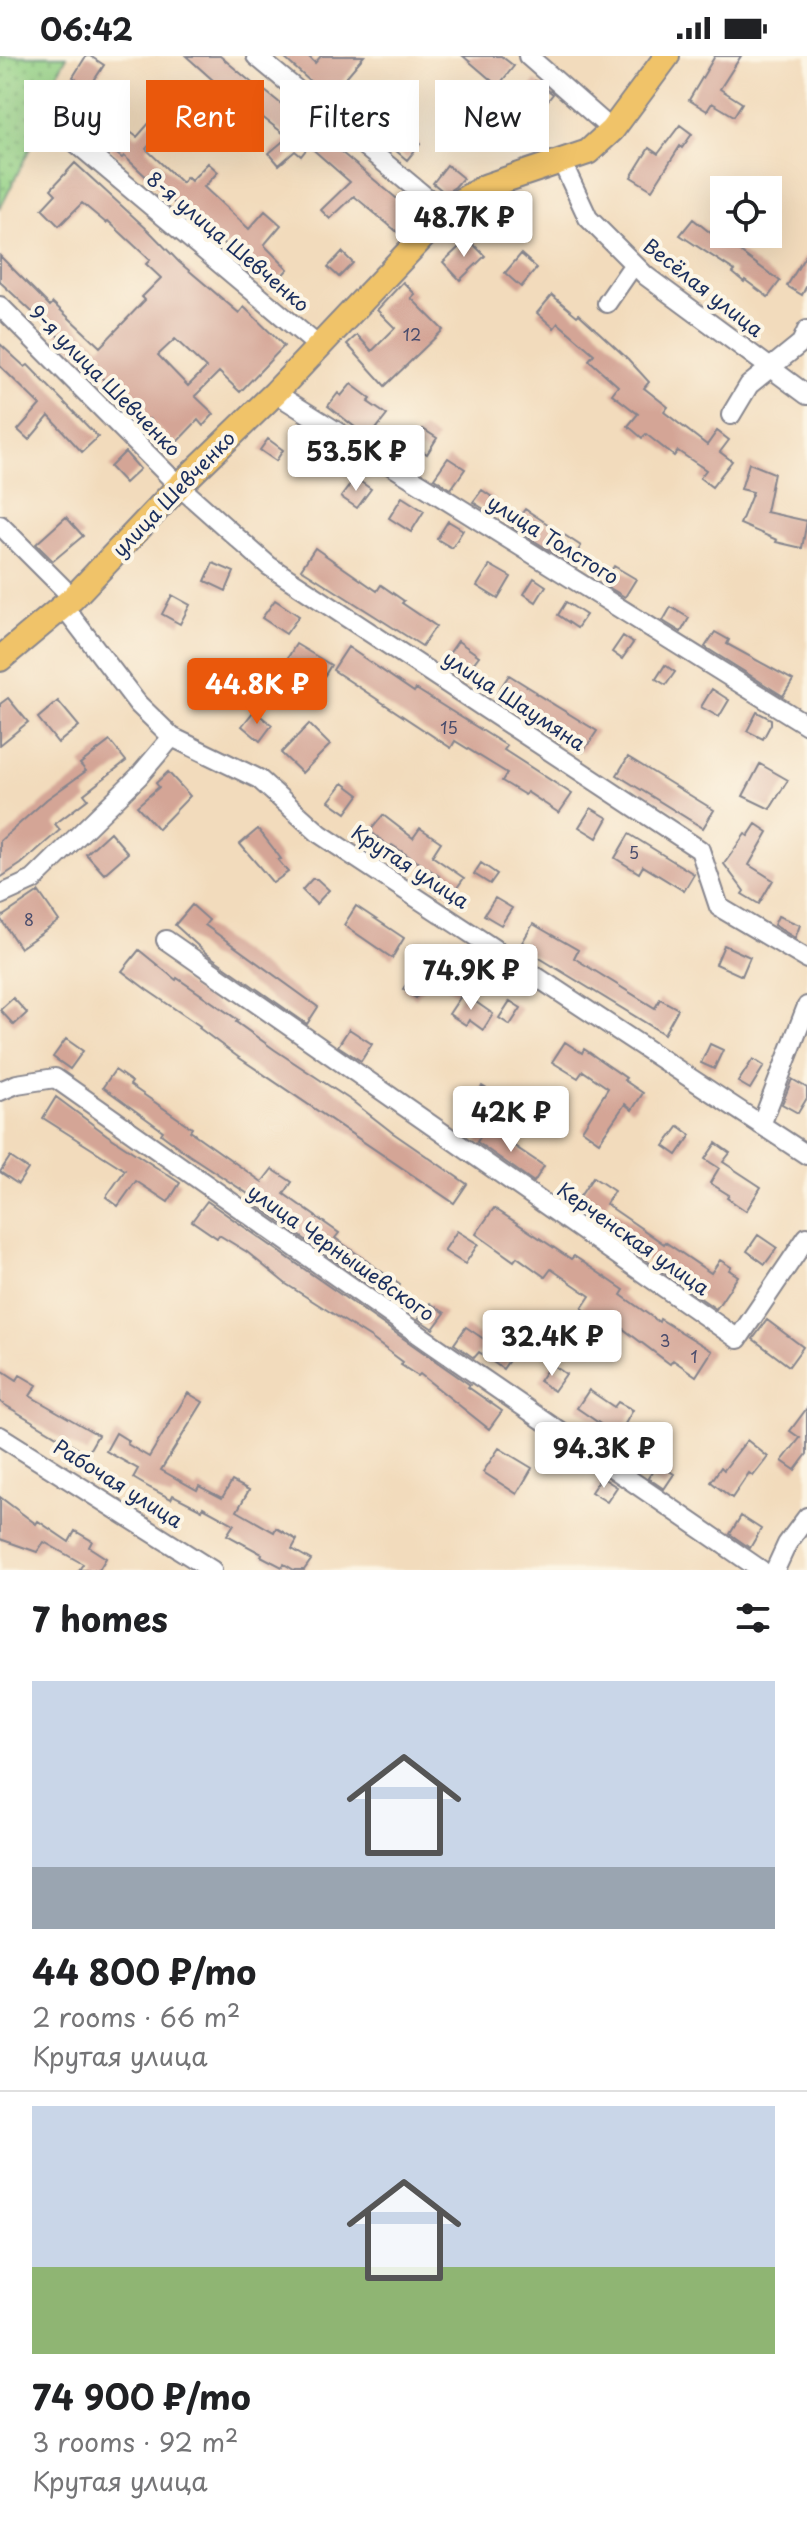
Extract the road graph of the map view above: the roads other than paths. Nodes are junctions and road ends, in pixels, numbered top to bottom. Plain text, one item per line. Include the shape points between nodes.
1 (256, 56) edge
2 (528, 56) edge
3 (667, 56) edge
4 (612, 130) junction
5 (87, 152) edge
6 (562, 162) junction
7 (445, 213) junction
8 (634, 264) junction
9 (607, 303) dead end
10 (0, 306) edge
11 (807, 330) edge
12 (317, 345) junction
13 (771, 368) junction
14 (275, 393) junction
15 (807, 395) edge
16 (731, 415) dead end
17 (179, 486) junction
18 (0, 525) edge
19 (69, 602) junction
20 (0, 659) edge
21 (807, 725) edge
22 (172, 737) junction
23 (0, 895) edge
24 (166, 940) dead end
25 (807, 959) edge
26 (807, 1006) edge
27 (0, 1091) edge
28 (761, 1125) junction
29 (807, 1155) edge
30 (807, 1237) edge
31 (0, 1436) edge
32 (807, 1517) edge
33 (212, 1570) edge
34 (761, 1570) edge
35 (775, 1570) edge

1 - 7 street
2 - 4 street
3 - 4 main road, улица Шевченко
4 - 6 main road, улица Шевченко via 588,152
5 - 12 street, 8-я улица Шевченко
6 - 7 main road, улица Шевченко via 487,186
6 - 8 street, Весёлая улица via 588,218
7 - 12 main road, улица Шевченко
8 - 9 street
8 - 13 street, Весёлая улица
10 - 17 street, 9-я улица Шевченко
11 - 13 street via 801,343
12 - 14 main road, улица Шевченко
13 - 15 street, Весёлая улица
13 - 16 street via 749,385
14 - 17 main road, улица Шевченко
14 - 21 street, улица Толстого
17 - 19 main road, улица Шевченко
17 - 25 street, улица Шаумяна via 269,566 700,850 719,907
18 - 19 street, Крутая улица
19 - 20 main road, улица Шевченко
19 - 22 street, Крутая улица via 138,704
22 - 23 street via 33,880
22 - 28 street, Крутая улица via 259,779 320,834
24 - 30 street, Керченская улица via 738,1339
26 - 28 street
27 - 34 street, улица Чернышевского via 55,1078
28 - 29 street, Крутая улица
31 - 33 street, Рабочая улица
32 - 35 street

